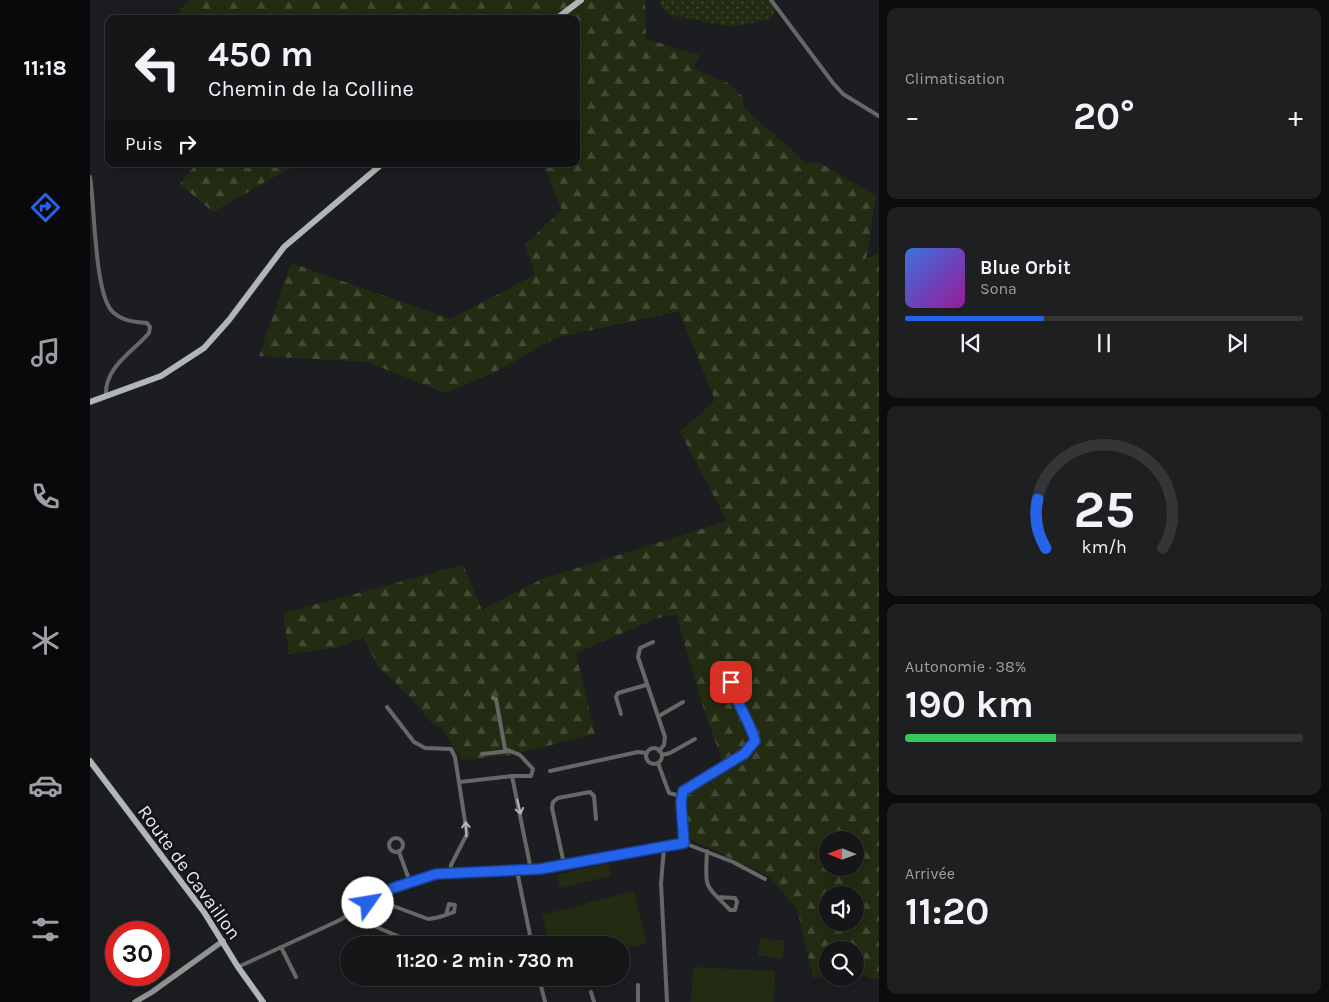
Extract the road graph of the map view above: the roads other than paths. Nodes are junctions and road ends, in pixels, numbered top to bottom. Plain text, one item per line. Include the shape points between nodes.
1 (581, 0) edge
2 (771, 0) edge
3 (561, 15) edge
4 (879, 116) edge
5 (378, 167) edge
6 (90, 178) edge
7 (106, 396) junction
8 (90, 402) edge
9 (653, 642) dead end
10 (646, 685) junction
11 (732, 690) junction
12 (493, 698) dead end
13 (683, 702) dead end
14 (387, 707) dead end
15 (621, 714) dead end
16 (660, 716) junction
17 (694, 739) dead end
18 (508, 752) junction
19 (647, 753) junction
20 (660, 753) junction
21 (482, 754) dead end
22 (90, 760) edge
23 (658, 763) junction
24 (550, 771) dead end
25 (512, 776) junction
26 (460, 782) junction
27 (682, 796) junction
28 (596, 818) dead end
29 (684, 843) junction
30 (664, 848) junction
31 (707, 851) junction
32 (399, 852) dead end
33 (564, 864) junction
34 (531, 870) junction
35 (517, 871) junction
36 (451, 872) junction
37 (764, 879) dead end
38 (410, 882) junction
39 (379, 896) junction
40 (717, 897) junction
41 (352, 914) junction
42 (446, 915) dead end
43 (398, 936) edge
44 (530, 936) edge
45 (223, 940) junction
46 (281, 947) junction
47 (238, 967) junction
48 (296, 977) dead end
49 (638, 985) dead end
50 (542, 986) edge
51 (591, 992) dead end
52 (135, 1002) edge
53 (263, 1002) edge
54 (545, 1002) edge
55 (594, 1002) edge
56 (638, 1002) edge
57 (667, 1002) edge

1 - 3 main road
2 - 4 street via 843,94
5 - 7 main road via 284,247 204,348 161,376
6 - 7 street via 102,293 112,312 150,327 149,333 110,375
7 - 8 main road
9 - 10 street via 640,648 638,654
10 - 15 street via 618,693 616,697
10 - 16 street via 654,709
11 - 11 street via 740,677 738,670 732,669
11 - 27 street via 755,741 744,754 683,791
12 - 18 street via 496,699 504,746
13 - 16 street
14 - 26 street via 414,742 426,748 451,749
16 - 20 street via 665,742
17 - 20 street
18 - 21 street
18 - 25 street via 524,759 534,771 531,776
19 - 20 street via 654,748
19 - 23 street via 649,762
19 - 24 street via 638,752
20 - 23 street
22 - 45 main road, Route de Cavaillon
23 - 27 street via 668,793
25 - 26 street
25 -> 34 street
36 -> 26 street via 467,834
27 - 29 street
28 - 33 street via 594,796 590,792 558,798 553,802
29 - 30 street
29 - 31 street
30 - 33 street
30 - 57 street via 661,883
31 - 37 street
31 - 40 street via 706,883
32 - 38 street
33 - 34 street
34 - 35 street
35 - 36 street
35 - 44 street
36 - 38 street
38 - 39 street
39 - 41 street
39 - 42 street via 388,904 428,919
40 - 40 street via 735,898 735,910 730,910
41 - 43 street
41 - 46 street
45 - 47 main road, Route de Cavaillon
45 - 52 street
46 - 47 street
46 - 48 street
47 - 53 main road, Route de Cavaillon
49 - 56 street
50 - 54 street
51 - 55 street

